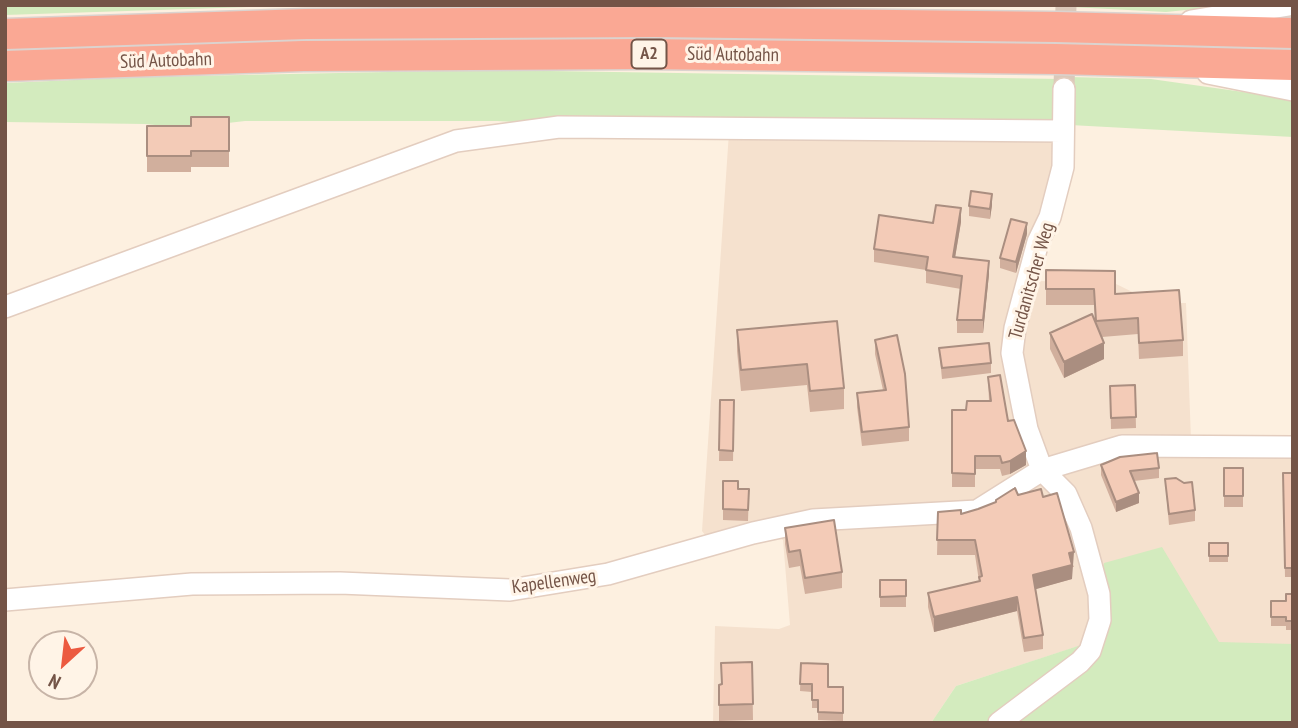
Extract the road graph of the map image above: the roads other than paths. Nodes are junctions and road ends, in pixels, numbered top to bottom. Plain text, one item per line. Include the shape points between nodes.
1 (1289, 5) edge
2 (1147, 29) junction
3 (1293, 33) edge
4 (5, 34) edge
5 (1148, 61) junction
6 (1293, 65) edge
7 (5, 66) edge
8 (1064, 89) tunnel mouth
9 (1293, 90) edge
10 (1063, 131) junction
11 (5, 307) edge
12 (1293, 447) edge
13 (1042, 470) junction
14 (5, 600) edge
15 (999, 723) edge

1 - 2 street
2 - 3 highway, Süd Autobahn / A2
2 - 4 highway, Süd Autobahn / A2 via 654,22 306,24
5 - 6 highway, Süd Autobahn / A2
5 - 7 highway, Süd Autobahn / A2 via 616,54 303,56
5 - 9 street
8 - 10 street, Turdanitscher Weg
10 - 11 street via 559,127 456,141
10 - 13 street, Turdanitscher Weg via 1063,167 1038,242 1012,354 1027,429
12 - 13 street via 1122,446
13 - 14 street, Kapellenweg via 977,511 813,520 608,574 510,590 340,583 192,584
13 - 15 street, Turdanitscher Weg via 1066,494 1081,528 1099,594 1100,620 1090,651 1080,662

